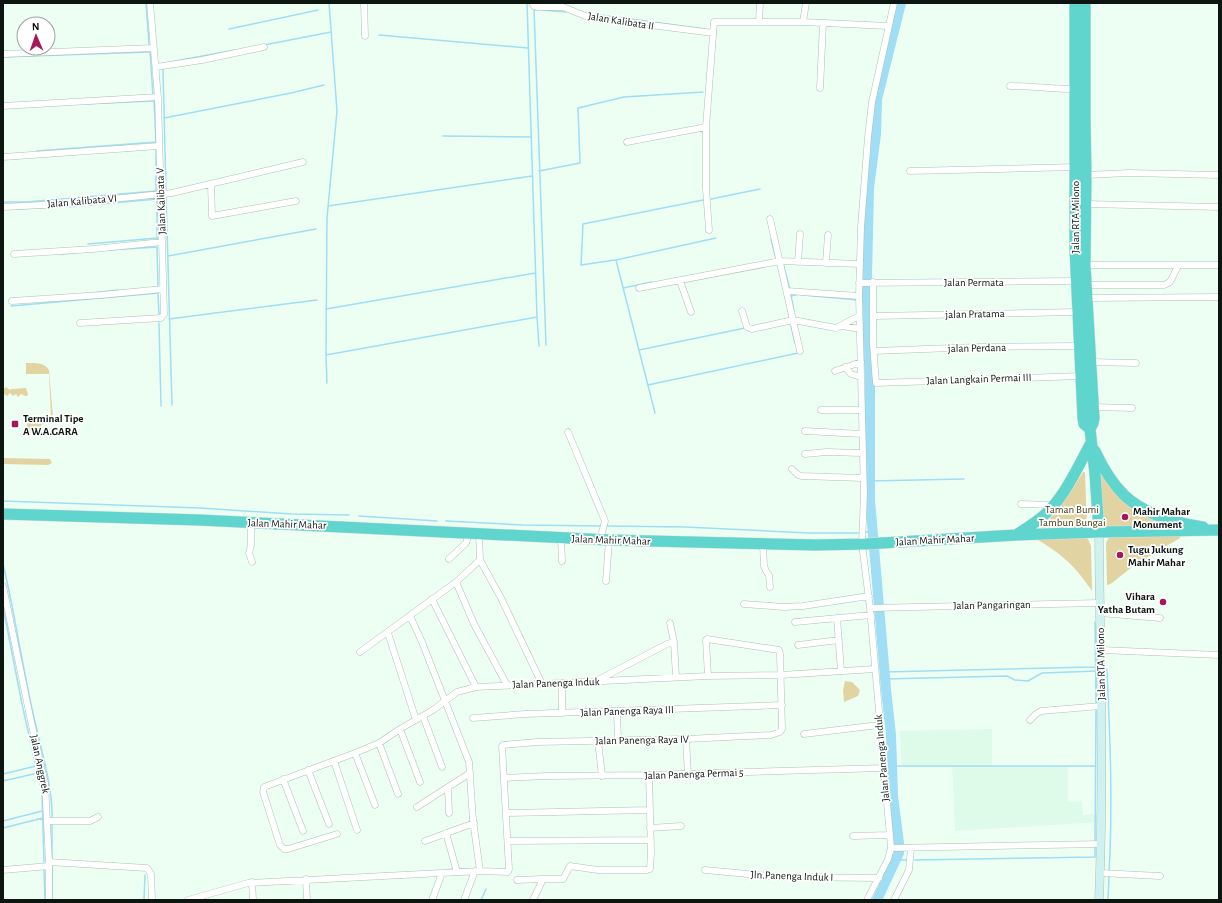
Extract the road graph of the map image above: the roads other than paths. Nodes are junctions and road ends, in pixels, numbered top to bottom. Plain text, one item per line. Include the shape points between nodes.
1 (150, 3) edge
2 (364, 3) edge
3 (532, 3) edge
4 (760, 3) edge
5 (806, 3) edge
6 (894, 3) edge
7 (1075, 3) edge
8 (1085, 3) edge
9 (759, 21) junction
10 (803, 22) junction
11 (823, 23) junction
12 (888, 26) junction
13 (713, 33) junction
14 (365, 36) dead end
15 (264, 47) dead end
16 (153, 48) junction
17 (3, 54) edge
18 (156, 67) junction
19 (1010, 86) dead end
20 (820, 88) dead end
21 (1075, 89) junction
22 (158, 97) junction
23 (3, 106) edge
24 (706, 127) junction
25 (627, 142) dead end
26 (159, 146) junction
27 (3, 157) edge
28 (303, 162) dead end
29 (1076, 167) junction
30 (910, 171) dead end
31 (1219, 175) edge
32 (1082, 181) junction
33 (211, 184) junction
34 (164, 194) junction
35 (296, 201) dead end
36 (1086, 204) junction
37 (3, 207) edge
38 (1219, 207) edge
39 (770, 219) dead end
40 (709, 230) dead end
41 (800, 234) dead end
42 (828, 235) dead end
43 (162, 242) junction
44 (14, 254) dead end
45 (780, 261) junction
46 (798, 262) junction
47 (826, 263) junction
48 (860, 264) junction
49 (1085, 265) junction
50 (1219, 265) edge
51 (1178, 266) junction
52 (680, 281) junction
53 (867, 282) junction
54 (1081, 283) junction
55 (638, 288) dead end
56 (163, 290) junction
57 (787, 291) junction
58 (859, 296) junction
59 (1219, 297) edge
60 (1087, 298) junction
61 (12, 301) dead end
62 (742, 310) dead end
63 (691, 312) dead end
64 (1077, 312) junction
65 (860, 316) junction
66 (873, 316) junction
67 (793, 320) junction
68 (80, 323) dead end
69 (842, 326) junction
70 (860, 329) junction
71 (1079, 346) junction
72 (800, 351) dead end
73 (874, 351) junction
74 (860, 362) junction
75 (1090, 362) junction
76 (1136, 363) dead end
77 (845, 367) junction
78 (835, 371) dead end
79 (1081, 376) junction
80 (861, 377) junction
81 (1093, 408) junction
82 (1132, 408) dead end
83 (821, 410) dead end
84 (861, 410) junction
85 (1090, 429) junction
86 (805, 431) dead end
87 (568, 432) dead end
88 (862, 434) junction
89 (1091, 443) junction
90 (862, 453) junction
91 (805, 454) dead end
92 (792, 469) dead end
93 (863, 478) junction
94 (1021, 504) dead end
95 (1054, 505) junction
96 (3, 514) edge
97 (251, 523) junction
98 (1219, 530) edge
99 (1100, 532) junction
100 (474, 533) junction
101 (1016, 535) junction
102 (561, 538) junction
103 (605, 540) junction
104 (763, 544) junction
105 (864, 544) junction
106 (449, 558) dead end
107 (480, 560) junction
108 (562, 561) dead end
109 (252, 562) dead end
110 (606, 581) dead end
111 (456, 582) junction
112 (3, 586) edge
113 (770, 587) dead end
114 (869, 596) junction
115 (432, 599) junction
116 (1100, 603) junction
117 (744, 604) dead end
118 (872, 610) junction
119 (1100, 613) junction
120 (410, 616) junction
121 (837, 618) junction
122 (1160, 618) dead end
123 (795, 622) dead end
124 (670, 623) dead end
125 (388, 633) junction
126 (839, 640) junction
127 (674, 642) junction
128 (798, 645) dead end
129 (1101, 650) junction
130 (360, 652) dead end
131 (1219, 655) edge
132 (874, 669) junction
133 (841, 671) junction
134 (781, 675) junction
135 (708, 676) junction
136 (676, 677) junction
137 (596, 681) junction
138 (542, 684) junction
139 (562, 684) junction
140 (507, 685) junction
141 (476, 687) junction
142 (445, 701) junction
143 (782, 705) junction
144 (1101, 706) junction
145 (617, 712) junction
146 (562, 713) junction
147 (423, 716) junction
148 (473, 718) dead end
149 (416, 720) junction
150 (1030, 720) dead end
151 (879, 725) junction
152 (400, 729) junction
153 (804, 734) dead end
154 (686, 739) junction
155 (618, 740) junction
156 (598, 741) junction
157 (379, 743) junction
158 (355, 753) junction
159 (334, 761) junction
160 (442, 767) dead end
161 (883, 768) junction
162 (308, 770) junction
163 (470, 773) junction
164 (688, 774) junction
165 (648, 775) junction
166 (602, 776) junction
167 (504, 778) junction
168 (283, 779) junction
169 (420, 782) dead end
170 (448, 788) junction
171 (398, 794) dead end
172 (375, 805) dead end
173 (417, 808) dead end
174 (649, 810) junction
175 (449, 813) dead end
176 (506, 813) junction
177 (98, 817) dead end
178 (48, 821) junction
179 (474, 823) junction
180 (329, 824) dead end
181 (681, 826) dead end
182 (650, 828) junction
183 (302, 830) dead end
184 (357, 830) dead end
185 (446, 833) junction
186 (337, 834) dead end
187 (889, 834) junction
188 (853, 836) dead end
189 (651, 840) junction
190 (425, 841) dead end
191 (508, 841) junction
192 (1101, 844) junction
193 (892, 848) junction
194 (911, 848) junction
195 (49, 864) junction
196 (3, 870) edge
197 (705, 870) dead end
198 (478, 871) junction
199 (457, 872) junction
200 (442, 873) junction
201 (1100, 873) junction
202 (1160, 876) dead end
203 (879, 878) junction
204 (306, 879) junction
205 (543, 879) junction
206 (517, 880) dead end
207 (252, 882) junction
208 (49, 900) edge
209 (152, 900) edge
210 (188, 900) edge
211 (253, 900) edge
212 (307, 900) edge
213 (432, 900) edge
214 (464, 900) edge
215 (533, 900) edge
216 (867, 900) edge
217 (894, 900) edge
218 (1099, 900) edge

1 - 16 street, Jalan Kalibata V
2 - 14 street
3 - 13 street, Jalan Kalibata II via 538,7 566,8 588,17
4 - 9 street
5 - 10 street
6 - 12 street
7 - 21 highway, Jalan RTA Milono
8 - 32 highway, Jalan RTA Milono
9 - 10 street
9 - 13 street via 715,21
10 - 11 street
11 - 12 street
11 - 20 street
12 - 48 street via 872,102
13 - 24 street
15 - 18 street
16 - 17 street
16 - 18 street, Jalan Kalibata V
18 - 22 street, Jalan Kalibata V
19 - 21 street
21 - 29 highway, Jalan RTA Milono
22 - 23 street
22 - 26 street, Jalan Kalibata V
24 - 25 street
24 - 40 street
26 - 27 street
26 - 34 street, Jalan Kalibata V
28 - 33 street, Jalan Kalibata VI
29 - 30 street
29 - 32 highway, Jalan RTA Milono
31 - 32 street via 1129,174
32 - 36 highway, Jalan RTA Milono
32 - 54 highway, Jalan RTA Milono
33 - 34 street, Jalan Kalibata VI
33 - 35 street via 212,216
34 - 37 street, Jalan Kalibata VI
34 - 43 street, Jalan Kalibata V
36 - 38 street
36 - 49 highway, Jalan RTA Milono
39 - 45 street
41 - 46 street
42 - 47 street
43 - 44 street
43 - 56 street, Jalan Kalibata V
45 - 46 street
45 - 52 street
45 - 57 street
46 - 47 street
47 - 48 street
48 - 53 street
49 - 51 street
49 - 54 highway, Jalan RTA Milono
50 - 51 street
51 - 54 street, Jalan Permata via 1170,282 1164,285
52 - 55 street
52 - 63 street
53 - 54 street, Jalan Permata
53 - 58 street, Jalan Panenga Induk
53 - 66 street
54 - 60 highway, Jalan RTA Milono
54 - 64 highway, Jalan RTA Milono
56 - 61 street
56 - 68 street, Jalan Kalibata V via 164,314 161,318
57 - 58 street
57 - 67 street
58 - 65 street, Jalan Panenga Induk
59 - 60 street
60 - 75 highway, Jalan RTA Milono
62 - 67 street via 750,329
64 - 66 street, jalan Pratama
64 - 71 highway, Jalan RTA Milono
65 - 69 street
65 - 70 street, Jalan Panenga Induk
66 - 73 street
67 - 69 street via 836,328
67 - 72 street
69 - 70 street
70 - 74 street, Jalan Panenga Induk
71 - 73 street, jalan Perdana
71 - 79 highway, Jalan RTA Milono
73 - 79 street, Jalan Langkain Permai III via 876,383
74 - 77 street
74 - 80 street, Jalan Panenga Induk
75 - 76 street
75 - 81 highway, Jalan RTA Milono
77 - 78 street
77 - 80 street via 851,374
79 - 85 highway, Jalan RTA Milono via 1084,421
80 - 84 street, Jalan Panenga Induk
81 - 82 street
81 - 85 highway, Jalan RTA Milono
83 - 84 street
84 - 88 street, Jalan Panenga Induk
85 - 89 highway, Jalan RTA Milono
86 - 88 street
87 - 103 street via 605,521
88 - 90 street, Jalan Panenga Induk
89 - 95 highway
89 - 98 highway via 1114,483 1136,504 1169,518
89 - 99 highway, Jalan RTA Milono
90 - 91 street
90 - 93 street, Jalan Panenga Induk
92 - 93 street via 802,476
93 - 105 street, Jalan Panenga Induk
94 - 95 street
95 - 101 highway
96 - 97 highway, Jalan Mahir Mahar
97 - 100 highway, Jalan Mahir Mahar
97 - 109 street via 249,553
98 - 99 highway, Jalan Mahir Mahar
99 - 101 highway, Jalan Mahir Mahar
99 - 116 street, Jalan RTA Milono
100 - 102 highway, Jalan Mahir Mahar
100 - 106 street
100 - 107 street
101 - 105 highway, Jalan Mahir Mahar
102 - 103 highway, Jalan Mahir Mahar
102 - 108 street
103 - 104 highway, Jalan Mahir Mahar
103 - 110 street
104 - 105 highway, Jalan Mahir Mahar
104 - 113 street via 764,566 770,578
105 - 114 street, Jalan Panenga Induk
107 - 111 street
107 - 138 street
111 - 115 street
111 - 140 street via 474,624
112 - 178 street, Jalan Anggrek via 45,784
114 - 117 street via 803,606
114 - 118 street, Jalan Panenga Induk
115 - 120 street
115 - 141 street
116 - 118 street, Jalan Pangaringan
116 - 119 street, Jalan RTA Milono
118 - 121 street, Jalan Pangaringan
118 - 132 street, Jalan Panenga Induk
119 - 122 street
119 - 129 street, Jalan RTA Milono
120 - 125 street
120 - 142 street
121 - 123 street, Jalan Pangaringan
121 - 126 street
124 - 127 street
125 - 130 street
125 - 149 street
126 - 128 street
126 - 133 street
127 - 136 street
127 - 137 street
129 - 131 street
129 - 144 street, Jalan RTA Milono
132 - 133 street, Jalan Panenga Induk
132 - 151 street, Jalan Panenga Induk
133 - 134 street, Jalan Panenga Induk
134 - 135 street, Jalan Panenga Induk
134 - 135 street via 779,650 709,638 706,640
134 - 143 street
135 - 136 street, Jalan Panenga Induk
136 - 137 street, Jalan Panenga Induk
137 - 139 street, Jalan Panenga Induk
138 - 139 street, Jalan Panenga Induk
138 - 140 street, Jalan Panenga Induk
139 - 146 street
140 - 141 street, Jalan Panenga Induk
141 - 142 street, Jalan Panenga Induk via 457,692
142 - 147 street, Jalan Panenga Induk
142 - 163 street via 467,758
143 - 145 street, Jalan Panenga Raya III
143 - 154 street, Jalan Panenga Raya IV via 782,729 775,735
144 - 150 street via 1041,711
144 - 192 street, Jalan RTA Milono
145 - 146 street, Jalan Panenga Raya III
145 - 155 street
146 - 148 street, Jalan Panenga Raya III
147 - 149 street, Jalan Panenga Induk
147 - 160 street
149 - 152 street, Jalan Panenga Induk
151 - 153 street
151 - 161 street, Jalan Panenga Induk
152 - 157 street, Jalan Panenga Induk
152 - 169 street
154 - 155 street, Jalan Panenga Raya IV
154 - 164 street
155 - 156 street, Jalan Panenga Raya IV
156 - 166 street
156 - 167 street, Jalan Panenga Raya IV via 503,745
157 - 158 street, Jalan Panenga Induk
157 - 171 street
158 - 159 street, Jalan Panenga Induk
158 - 172 street
159 - 162 street, Jalan Panenga Induk
159 - 184 street
161 - 164 street, Jalan Panenga Permai 5
161 - 187 street, Jalan Panenga Induk
162 - 168 street, Jalan Panenga Induk
162 - 180 street
163 - 170 street
163 - 179 street
164 - 165 street, Jalan Panenga Permai 5
165 - 166 street, Jalan Panenga Permai 5
165 - 174 street
166 - 167 street, Jalan Panenga Permai 5
167 - 176 street
168 - 183 street
168 - 186 street, Jalan Panenga Induk via 263,789 280,845 288,849
170 - 173 street
170 - 175 street
174 - 176 street
174 - 182 street
176 - 191 street
177 - 178 street via 90,822
178 - 195 street, Jalan Anggrek
179 - 185 street
179 - 198 street
181 - 182 street
182 - 189 street
185 - 190 street
185 - 199 street
187 - 188 street
187 - 193 street, Jalan Panenga Induk
189 - 191 street
189 - 205 street via 649,870 598,870 572,866 568,868 563,879
191 - 198 street via 508,872
192 - 194 street
192 - 201 street, Jalan RTA Milono
193 - 194 street
193 - 203 street
194 - 217 street via 909,870
195 - 196 street
195 - 208 street, Jalan Anggrek
195 - 209 street via 147,868 151,874
197 - 203 street, Jln.Panenga Induk I via 781,877
198 - 199 street
198 - 214 street
199 - 200 street
200 - 204 street
200 - 213 street
201 - 202 street
201 - 218 street, Jalan RTA Milono
203 - 216 street
204 - 207 street
204 - 212 street
205 - 206 street
205 - 215 street
207 - 210 street
207 - 211 street

